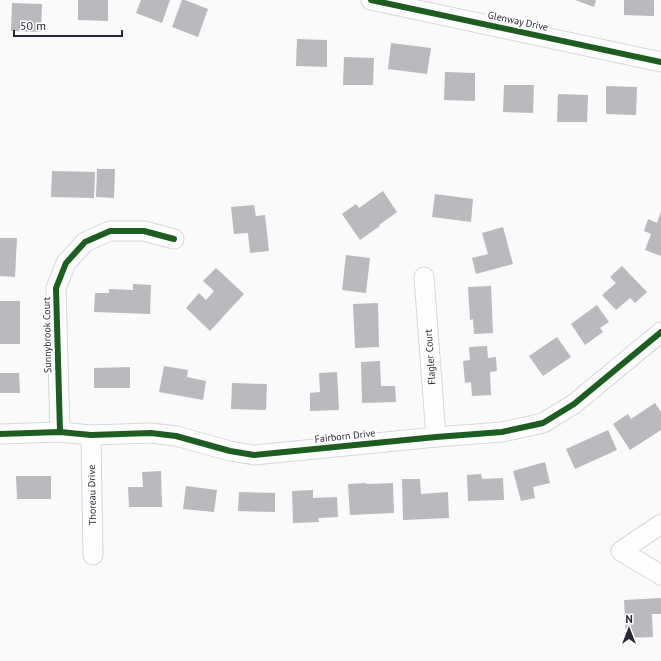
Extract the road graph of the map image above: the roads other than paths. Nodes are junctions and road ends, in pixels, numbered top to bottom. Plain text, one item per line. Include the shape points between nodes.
1 (371, 0) edge
2 (661, 62) edge
3 (174, 238) dead end
4 (424, 278) dead end
5 (661, 332) edge
6 (60, 432) junction
7 (0, 434) edge
8 (91, 435) junction
9 (436, 437) junction
10 (661, 524) edge
11 (93, 555) dead end
12 (661, 575) edge

1 - 2 street, Glenway Drive
3 - 6 street, Sunnybrook Court via 144,231 110,231 85,242 66,263 56,288
4 - 9 street, Flagler Court
5 - 9 street, Fairborn Drive via 574,404 543,423 502,432
6 - 7 street, Fairborn Drive
6 - 8 street, Fairborn Drive
8 - 9 street, Fairborn Drive via 152,433 176,436 254,455
8 - 11 street, Thoreau Drive
10 - 12 street via 621,551

